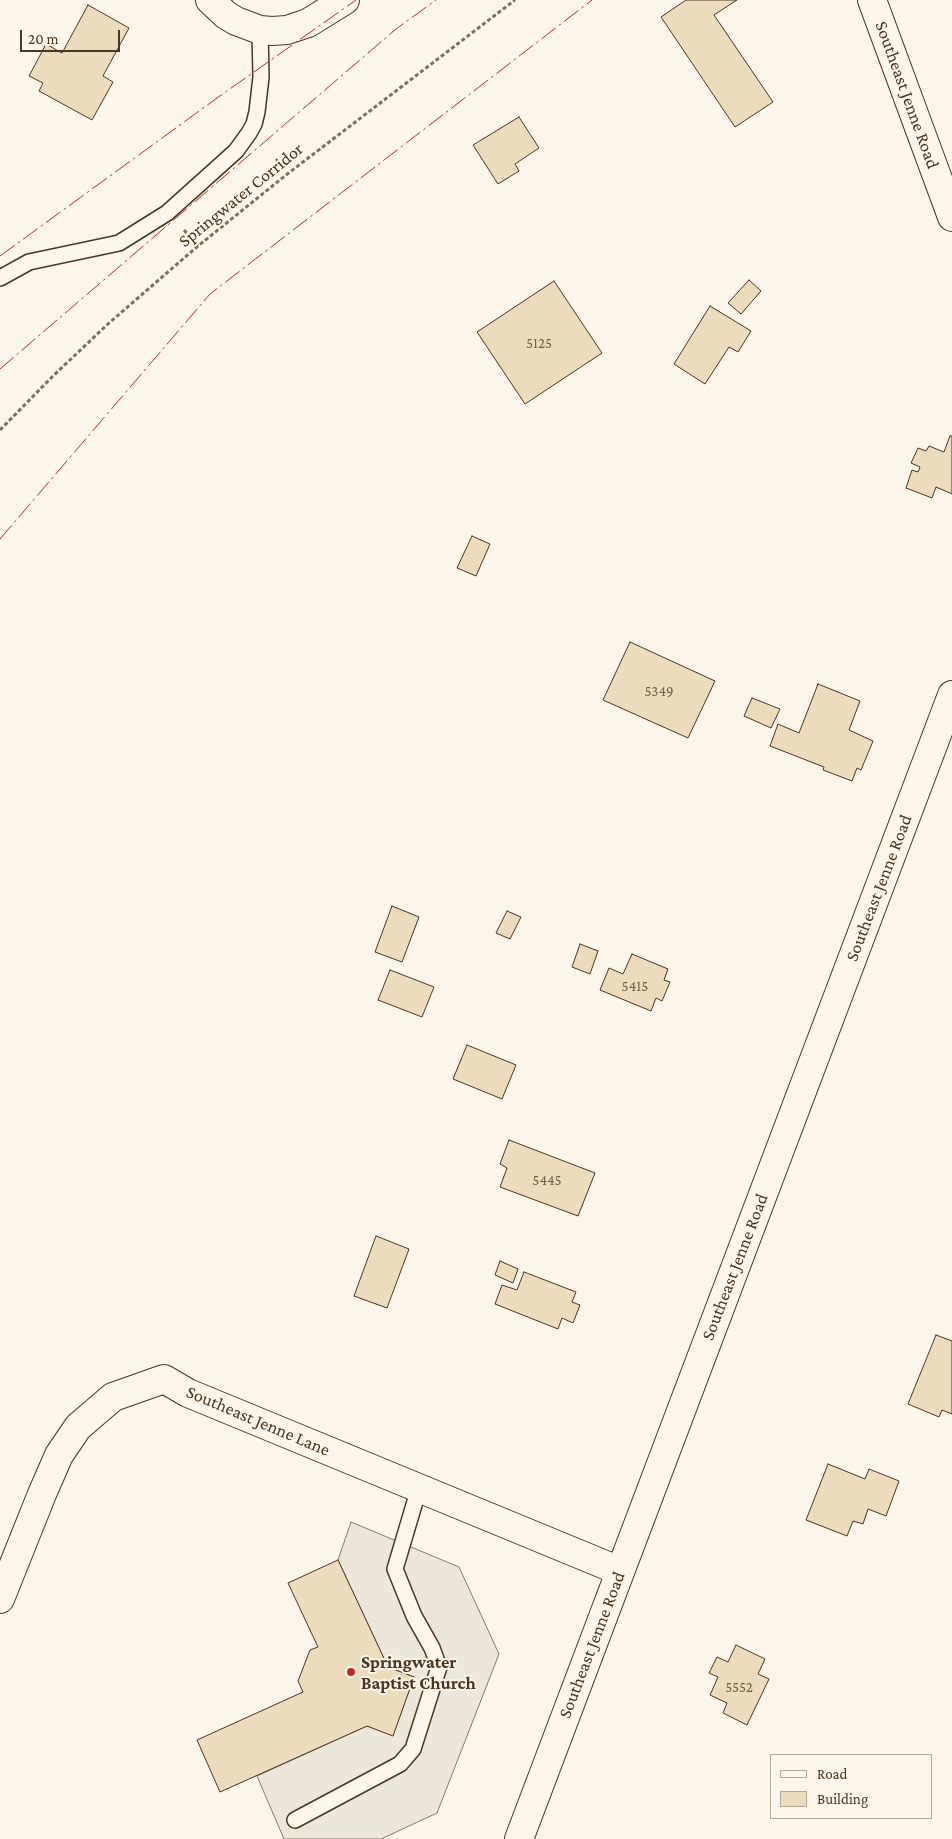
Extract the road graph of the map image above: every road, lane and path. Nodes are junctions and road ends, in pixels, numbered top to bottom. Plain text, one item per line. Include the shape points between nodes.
1 (210, 0) edge
2 (345, 0) edge
3 (515, 0) edge
4 (872, 0) edge
5 (260, 30) junction
6 (952, 217) edge
7 (0, 278) edge
8 (0, 430) edge
9 (952, 695) edge
10 (419, 1488) junction
11 (620, 1571) junction
12 (0, 1599) edge
13 (295, 1820) dead end
14 (519, 1839) edge

1 - 5 main road via 236,21
2 - 5 main road via 297,27
3 - 8 path, Springwater Corridor via 308,157 198,246 109,323
4 - 6 main road, Southeast Jenne Road
5 - 7 lane via 261,77 257,112 254,124 236,151 167,213 119,243 29,262
9 - 11 main road, Southeast Jenne Road
10 - 11 main road, Southeast Jenne Lane
10 - 12 main road, Southeast Jenne Lane via 188,1393 164,1379 113,1397 78,1427 59,1456
10 - 13 lane via 395,1569 440,1667 413,1749 400,1764
11 - 14 main road, Southeast Jenne Road

